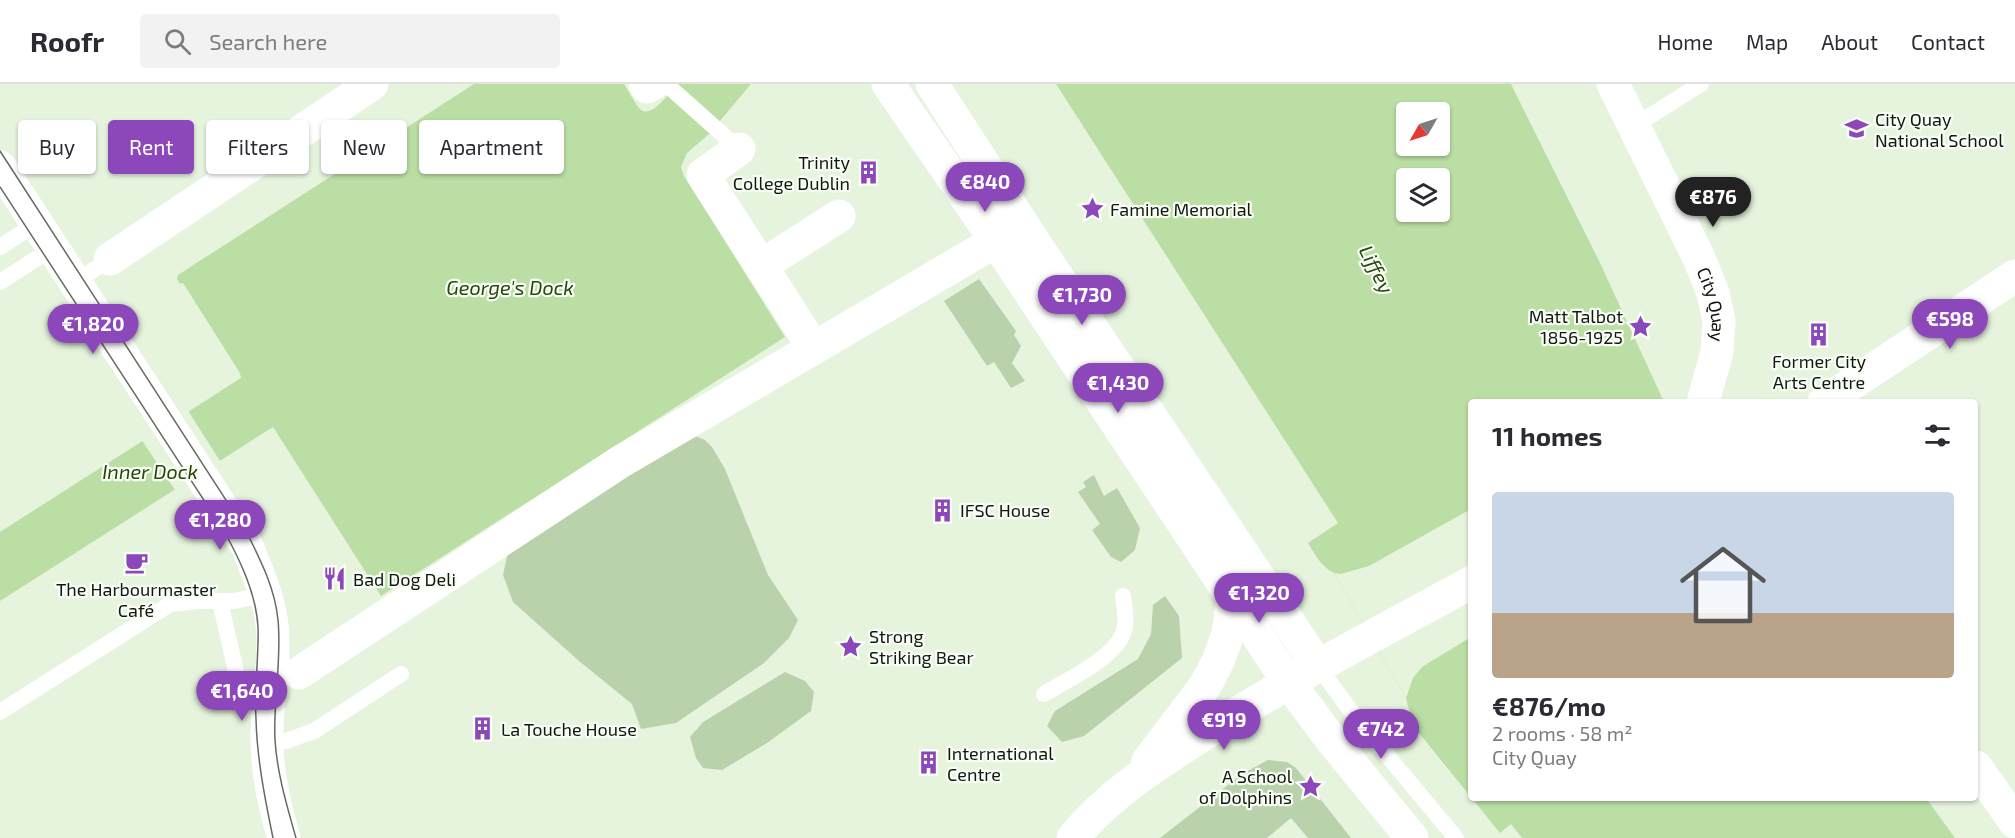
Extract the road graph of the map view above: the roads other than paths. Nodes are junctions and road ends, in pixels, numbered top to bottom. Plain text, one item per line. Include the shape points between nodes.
1 (372, 84) edge
2 (645, 84) edge
3 (653, 84) edge
4 (666, 84) edge
5 (888, 84) edge
6 (932, 84) edge
7 (1613, 84) edge
8 (1701, 84) edge
9 (1634, 126) junction
10 (738, 142) joint
11 (0, 167) edge
12 (839, 216) dead end
13 (45, 235) junction
14 (996, 241) junction
15 (0, 248) edge
16 (110, 259) joint
17 (761, 266) junction
18 (2015, 276) edge
19 (0, 282) edge
20 (75, 282) junction
21 (813, 347) junction
22 (1704, 399) edge
23 (1829, 399) edge
24 (1468, 584) edge
25 (266, 594) junction
26 (1123, 596) dead end
27 (1233, 598) junction
28 (220, 602) junction
29 (1318, 666) junction
30 (299, 673) dead end
31 (401, 674) dead end
32 (1289, 683) junction
33 (1044, 694) dead end
34 (242, 697) dead end
35 (0, 712) edge
36 (267, 742) junction
37 (1978, 770) edge
38 (1134, 779) junction
39 (2015, 822) edge
40 (284, 838) edge
41 (1073, 838) edge
42 (1412, 838) edge
43 (1456, 838) edge

1 - 16 main road
2 - 3 main road
4 - 10 lane
5 - 14 main road
6 - 29 main road
7 - 9 main road, City Quay
8 - 9 lane
9 - 22 main road, City Quay via 1713,293 1719,321 1717,352
10 - 17 main road via 703,175
11 - 13 main road
12 - 17 main road
13 - 15 lane
13 - 19 lane
13 - 20 main road
14 - 21 main road
14 - 27 main road
16 - 20 lane
17 - 21 main road
18 - 23 main road
20 - 25 main road via 247,546
21 - 30 main road via 620,462
24 - 29 main road
25 - 28 lane
25 - 36 main road via 272,634
26 - 33 lane via 1126,616 1121,638 1103,657
27 - 32 main road
27 - 38 main road via 1228,634 1206,686
28 - 34 lane
28 - 35 lane via 170,604
29 - 32 main road
29 - 43 lane
31 - 36 lane via 314,731 286,741
32 - 38 main road
32 - 42 main road
36 - 40 main road via 271,786
37 - 39 main road
38 - 41 main road

